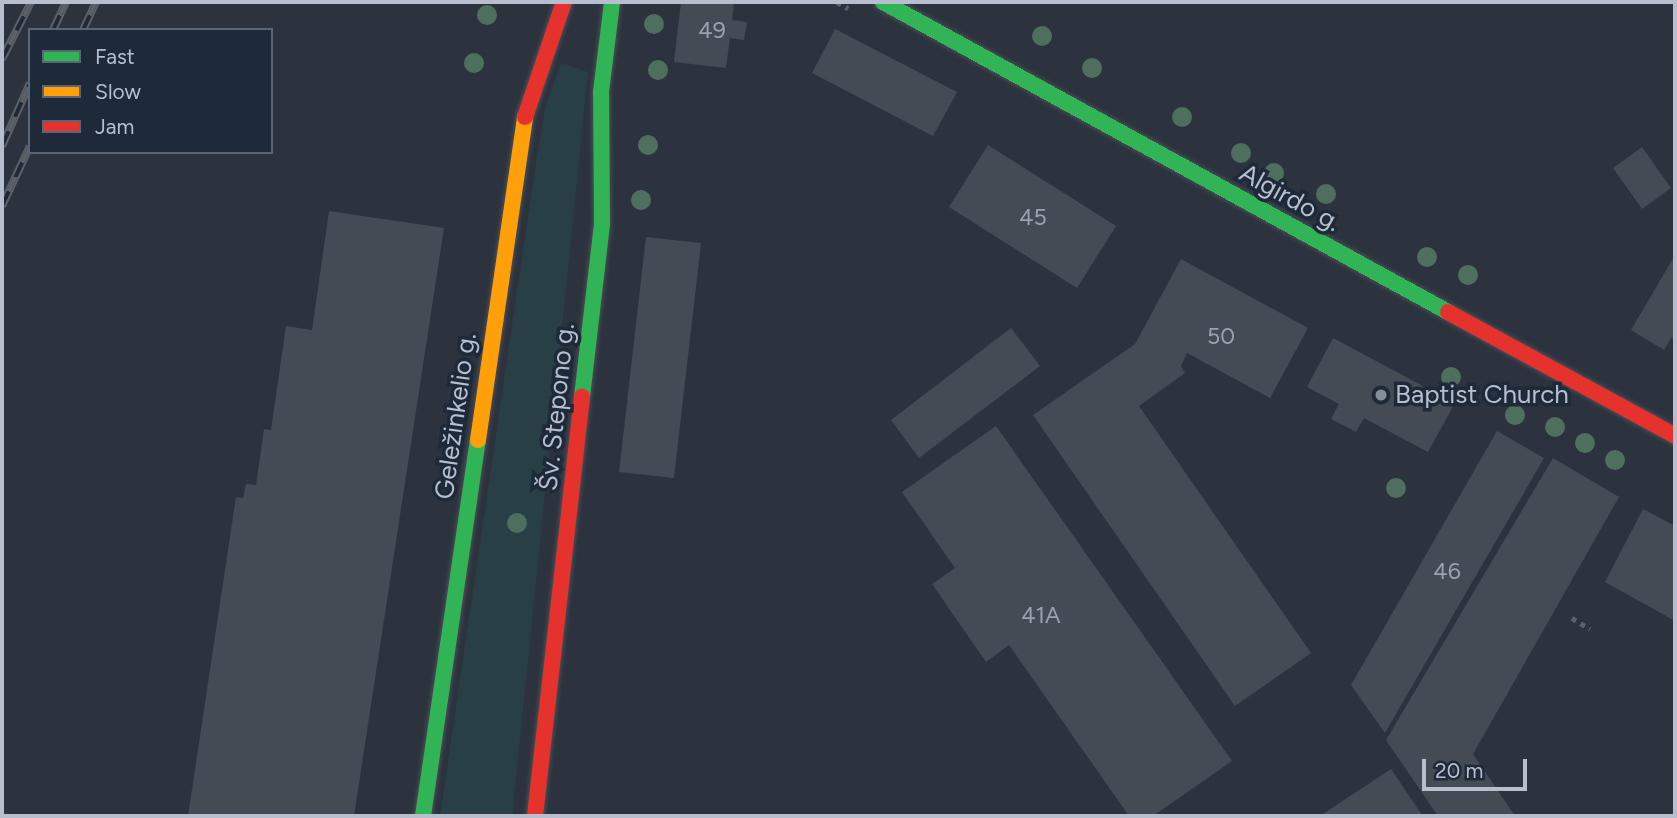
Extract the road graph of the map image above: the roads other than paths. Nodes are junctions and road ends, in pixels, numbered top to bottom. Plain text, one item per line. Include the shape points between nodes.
1 (612, 2) edge
2 (883, 2) edge
3 (570, 7) edge
4 (1675, 436) edge
5 (423, 816) edge
6 (536, 816) edge

1 - 6 street, Šv. Stepono g. via 601,92 602,223
2 - 4 street, Algirdo g. via 918,17
3 - 5 street, Geležinkelio g. via 556,27 535,78 524,121

